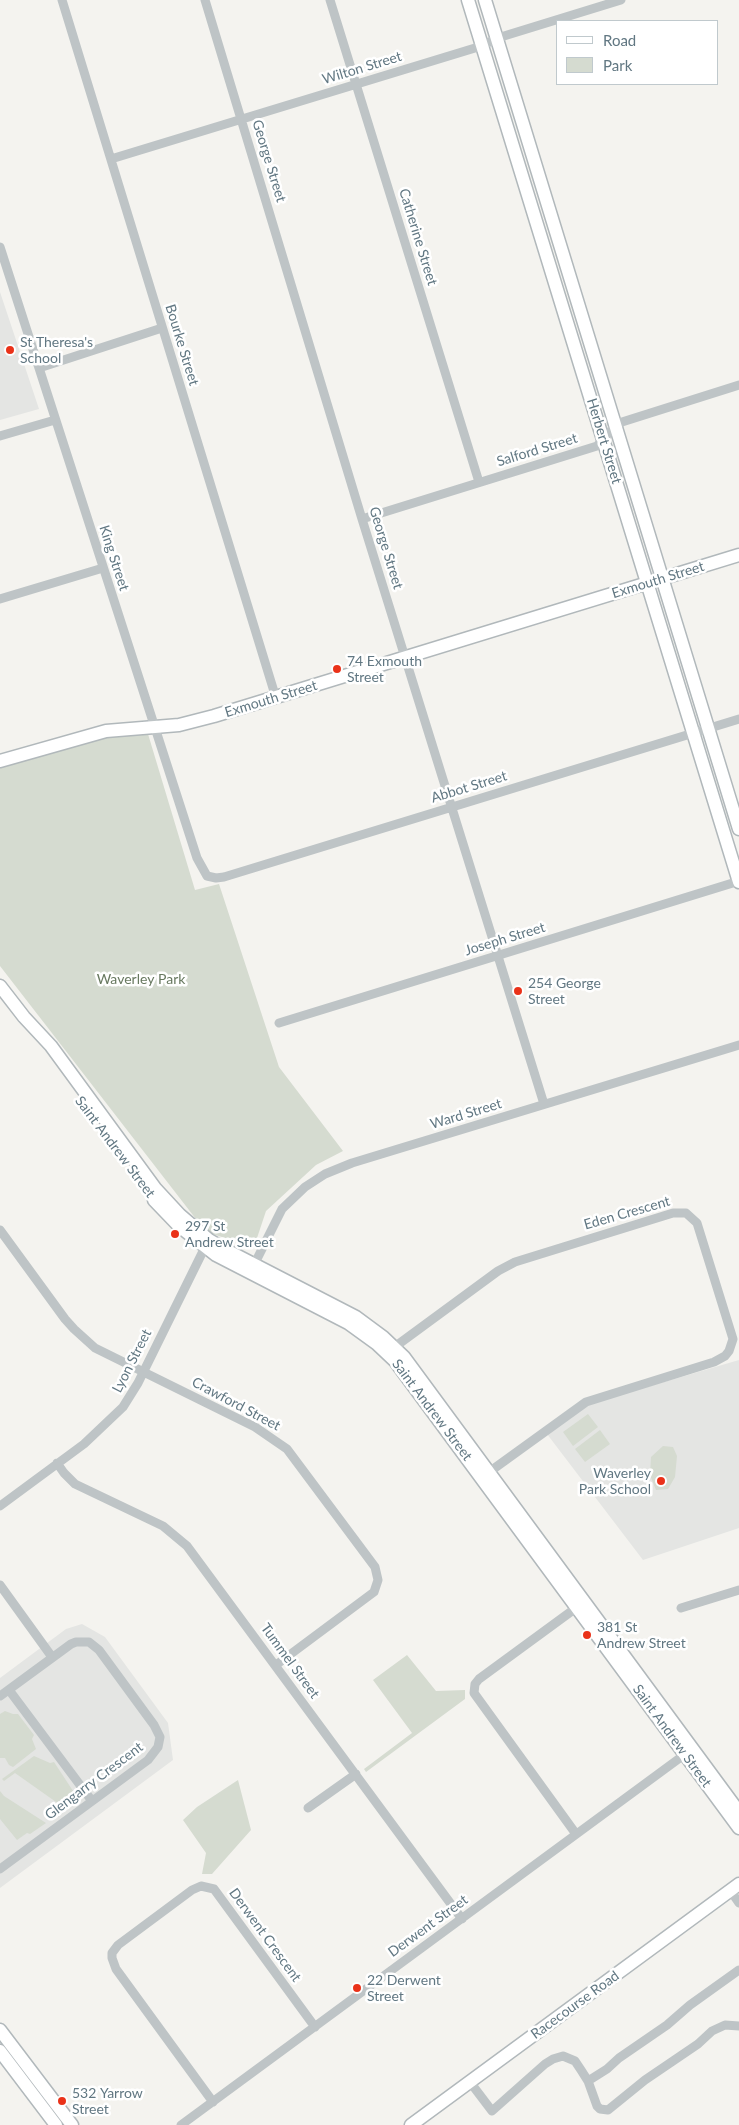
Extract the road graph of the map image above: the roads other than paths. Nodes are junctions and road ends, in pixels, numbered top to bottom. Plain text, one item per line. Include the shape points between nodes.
1 (62, 0) edge
2 (205, 0) edge
3 (330, 0) edge
4 (468, 0) edge
5 (485, 0) edge
6 (620, 0) edge
7 (556, 20) edge
8 (557, 20) edge
9 (497, 39) junction
10 (482, 46) junction
11 (356, 84) junction
12 (242, 119) junction
13 (111, 158) junction
14 (556, 231) junction
15 (540, 236) junction
16 (0, 247) edge
17 (4, 273) edge
18 (162, 328) junction
19 (39, 368) junction
20 (739, 385) edge
21 (55, 420) junction
22 (615, 426) junction
23 (0, 436) edge
24 (603, 441) junction
25 (479, 482) junction
26 (362, 519) junction
27 (739, 555) edge
28 (103, 568) junction
29 (662, 578) junction
30 (647, 583) junction
31 (0, 598) edge
32 (406, 658) junction
33 (276, 698) junction
34 (739, 719) edge
35 (154, 727) junction
36 (708, 728) junction
37 (693, 733) junction
38 (0, 761) edge
39 (452, 807) junction
40 (739, 829) edge
41 (207, 876) joint
42 (739, 882) edge
43 (498, 956) junction
44 (0, 986) edge
45 (279, 1022) dead end
46 (739, 1045) edge
47 (544, 1104) junction
48 (0, 1230) edge
49 (207, 1243) junction
50 (252, 1269) junction
51 (392, 1352) junction
52 (143, 1372) junction
53 (57, 1463) junction
54 (486, 1475) junction
55 (0, 1506) edge
56 (0, 1585) edge
57 (739, 1590) edge
58 (581, 1604) junction
59 (681, 1608) dead end
60 (52, 1657) junction
61 (276, 1665) junction
62 (9, 1690) junction
63 (0, 1696) edge
64 (688, 1751) junction
65 (356, 1774) junction
66 (92, 1801) junction
67 (308, 1808) dead end
68 (739, 1812) edge
69 (739, 1828) edge
70 (576, 1834) junction
71 (0, 1869) edge
72 (735, 1887) edge
73 (739, 1903) edge
74 (462, 1918) junction
75 (739, 1970) edge
76 (315, 2026) junction
77 (739, 2026) edge
78 (0, 2030) edge
79 (0, 2051) edge
80 (588, 2081) junction
81 (470, 2082) junction
82 (213, 2102) junction
83 (56, 2125) edge
84 (72, 2125) edge
85 (181, 2125) edge
86 (411, 2125) edge

1 - 13 street, Bourke Street
2 - 12 street, George Street
3 - 11 street, Catherine Street
4 - 10 street, Herbert Street
5 - 9 street, Herbert Street
6 - 8 street, Wilton Street
7 - 9 street, Wilton Street
9 - 10 street, Wilton Street
9 - 14 street, Herbert Street
10 - 11 street, Wilton Street
10 - 15 street, Herbert Street
11 - 12 street, Wilton Street
11 - 25 street, Catherine Street
12 - 13 street, Wilton Street
12 - 26 street, George Street
13 - 18 street, Bourke Street
14 - 15 street
14 - 22 street, Herbert Street
15 - 24 street, Herbert Street
16 - 17 street, King Street
17 - 19 street, King Street
18 - 19 street
18 - 33 street, Bourke Street
19 - 21 street, King Street
20 - 22 street, Salford Street
21 - 23 street
21 - 28 street, King Street
22 - 24 street, Salford Street
22 - 29 street, Herbert Street
24 - 25 street, Salford Street via 597,446
24 - 30 street, Herbert Street
25 - 26 street, Salford Street
26 - 32 street, George Street
27 - 29 street, Exmouth Street
28 - 31 street
28 - 35 street, King Street
29 - 30 street, Exmouth Street
29 - 36 street, Herbert Street
30 - 32 street, Exmouth Street
30 - 37 street, Herbert Street
32 - 33 street, Exmouth Street
32 - 39 street, George Street
33 - 35 street, Exmouth Street via 205,719
34 - 36 street, Abbot Street
35 - 38 street, Exmouth Street via 106,731
35 - 41 street, King Street via 197,858
36 - 37 street, Abbot Street
36 - 40 street, Herbert Street
37 - 39 street, Abbot Street
37 - 42 street, Herbert Street
39 - 41 street, Abbot Street via 224,877
39 - 43 street, George Street
42 - 43 street, Joseph Street
43 - 45 street, Joseph Street
43 - 47 street, George Street
44 - 49 street, Saint Andrew Street via 51,1046 168,1202
46 - 47 street, Ward Street
47 - 50 street, Ward Street via 325,1174 305,1186 282,1209
48 - 52 street, Crawford Street via 74,1330 95,1348
49 - 50 street, Saint Andrew Street
49 - 52 street, Lyon Street
50 - 51 street, Saint Andrew Street via 356,1317
51 - 54 street, Saint Andrew Street via 412,1367
51 - 54 street, Eden Crescent via 498,1271 515,1262 673,1213 686,1213 697,1223 733,1339 725,1356 586,1402
52 - 53 street, Lyon Street via 132,1394 111,1420
52 - 61 street, Crawford Street via 255,1427 283,1445 378,1574 377,1586 369,1597
53 - 55 street, Lyon Street
53 - 61 street, Tummel Street via 75,1484 163,1526 180,1539
54 - 58 street, Saint Andrew Street
56 - 60 street
57 - 59 street
58 - 64 street, Saint Andrew Street
58 - 70 street via 479,1679 474,1689 477,1699
60 - 62 street, Glengarry Crescent
60 - 66 street, Glengarry Crescent via 76,1642 94,1644 158,1730 159,1743 154,1754
61 - 65 street, Tummel Street
62 - 63 street, Glengarry Crescent
62 - 66 street
64 - 68 street, Saint Andrew Street
64 - 69 street, Saint Andrew Street
64 - 70 street, Derwent Street
65 - 67 street
65 - 74 street, Tummel Street
66 - 71 street, Glengarry Crescent
70 - 74 street, Derwent Street
72 - 73 street
72 - 81 street, Racecourse Road
74 - 76 street, Derwent Street
75 - 80 street
76 - 82 street, Derwent Street
76 - 82 street, Derwent Crescent via 214,1889 201,1886 177,1901 118,1945 112,1958 116,1969
77 - 80 street via 725,2025 712,2031 608,2110 596,2106
78 - 84 street
79 - 83 street
80 - 81 street via 575,2062 558,2056 492,2111
81 - 86 street, Racecourse Road
82 - 85 street, Derwent Street

